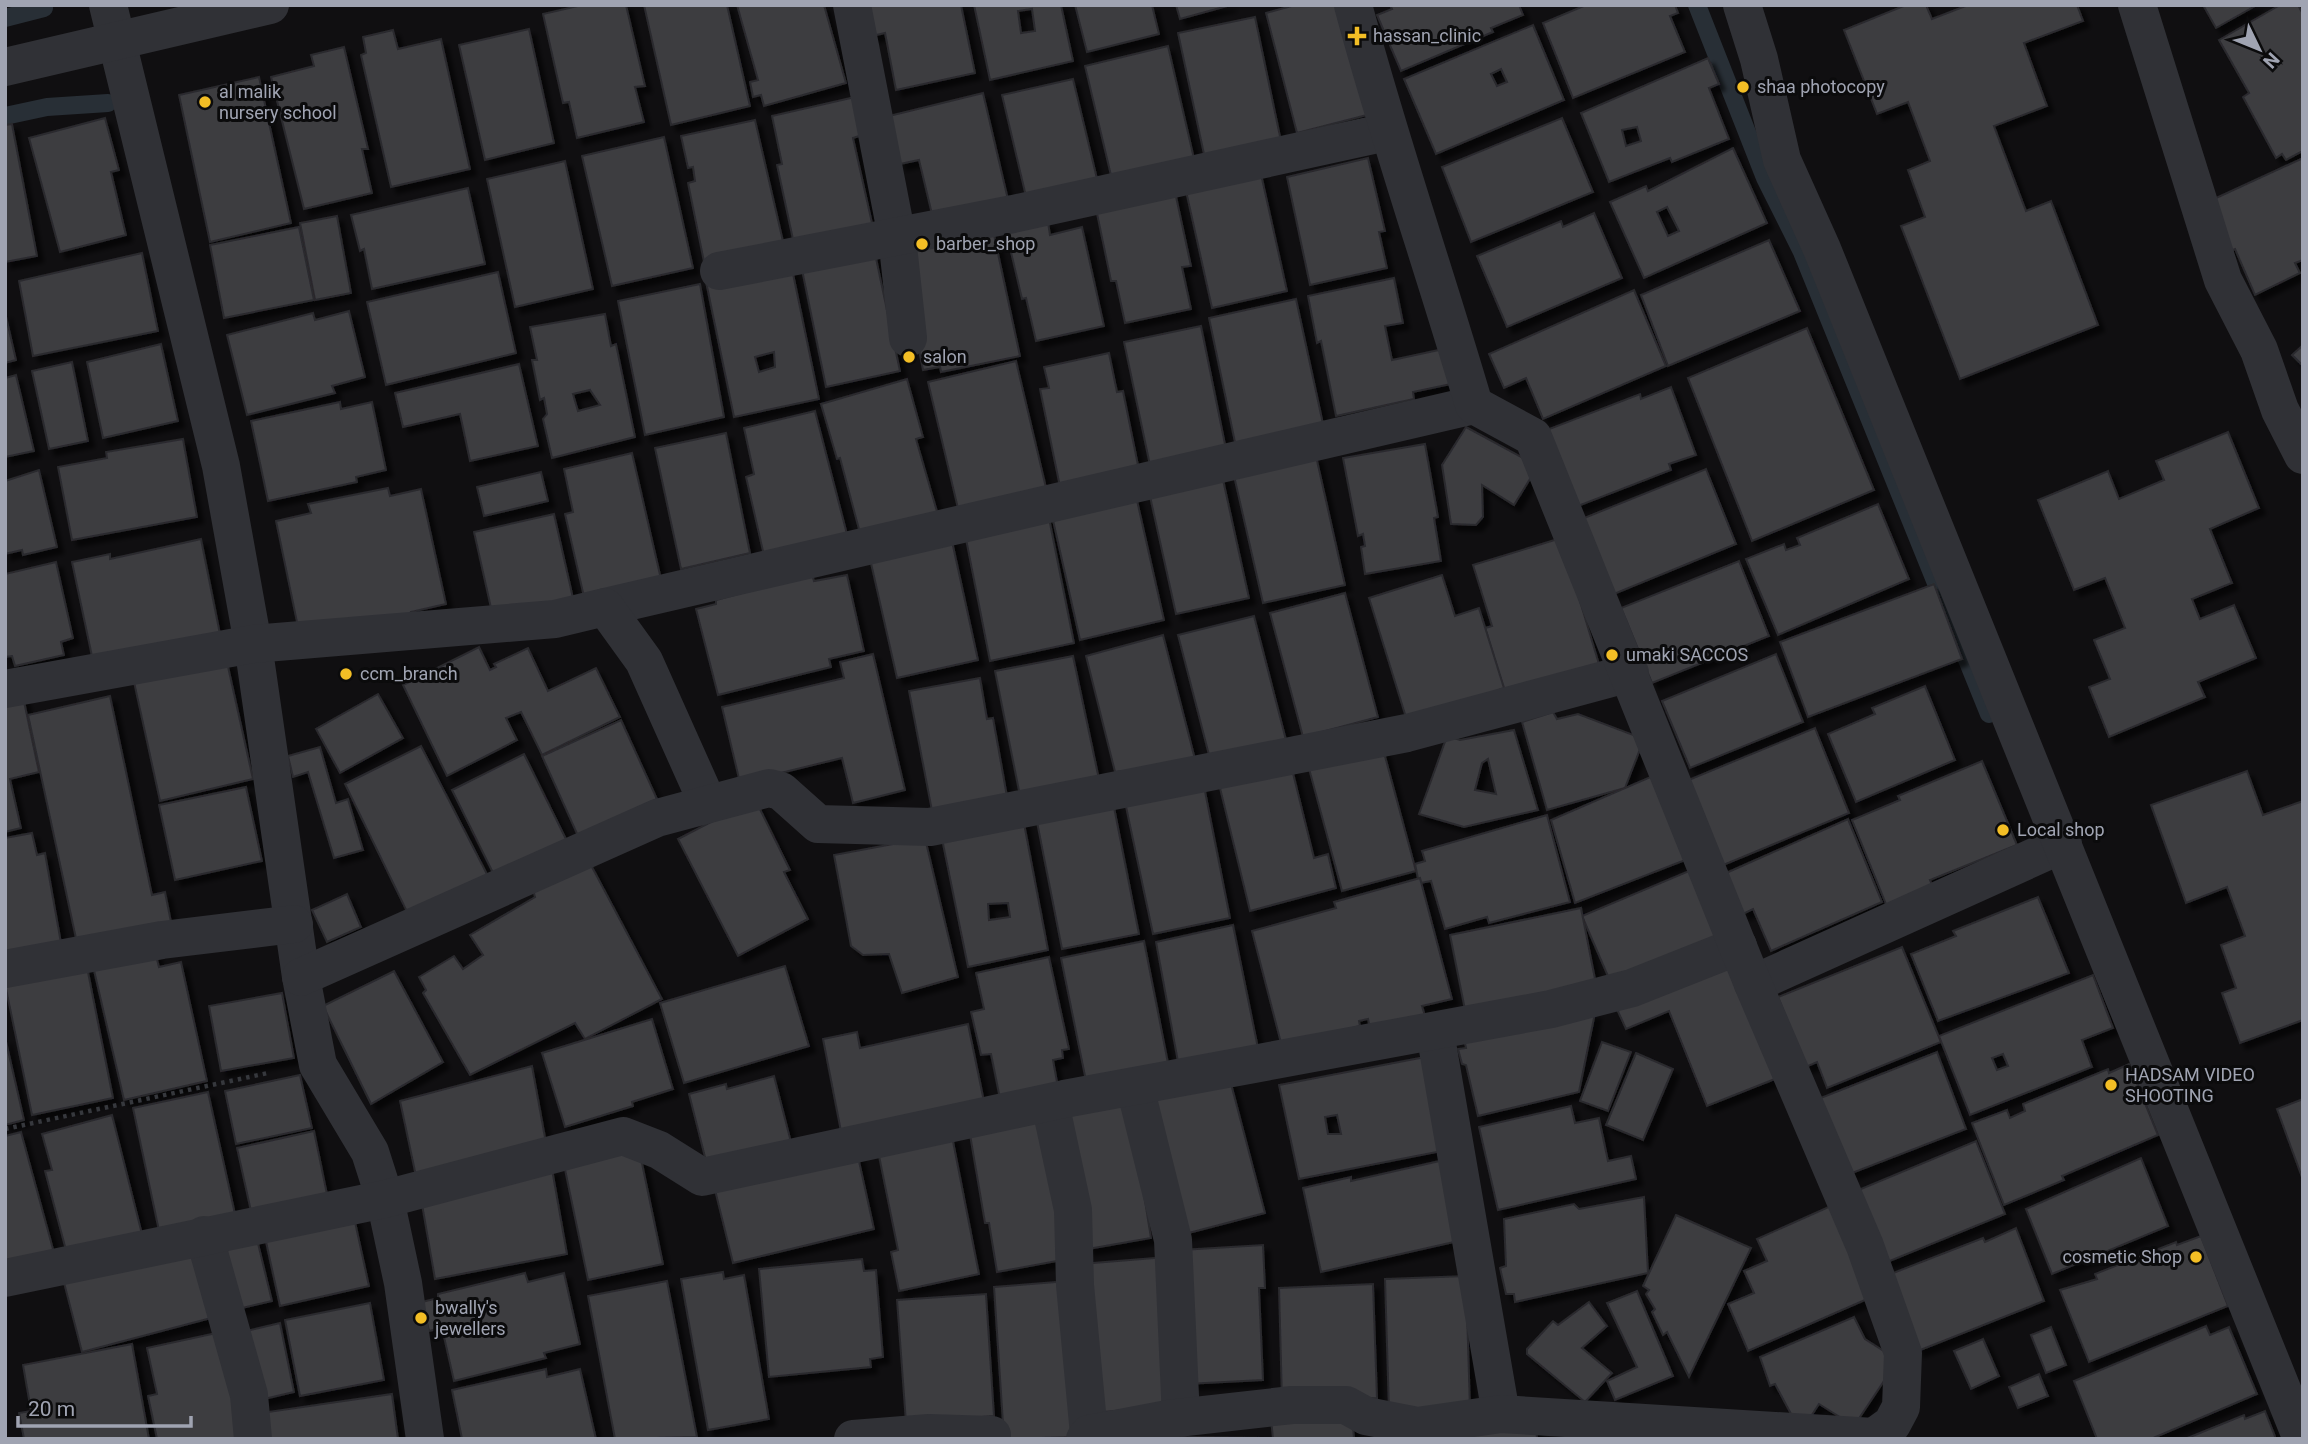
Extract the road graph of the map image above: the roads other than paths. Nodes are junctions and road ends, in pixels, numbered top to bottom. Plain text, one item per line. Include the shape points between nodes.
1 (270, 5) edge
2 (852, 5) edge
3 (1353, 5) edge
4 (1742, 5) edge
5 (2137, 5) edge
6 (113, 22) edge
7 (5, 67) edge
8 (1387, 132) junction
9 (897, 237) junction
10 (719, 271) dead end
11 (908, 338) dead end
12 (1474, 405) junction
13 (2303, 455) edge
14 (605, 607) junction
15 (253, 644) junction
16 (1630, 673) junction
17 (5, 690) edge
18 (708, 804) junction
19 (2063, 844) junction
20 (294, 925) junction
21 (1738, 946) junction
22 (5, 969) edge
23 (301, 977) junction
24 (1753, 985) junction
25 (1435, 1032) junction
26 (1135, 1087) junction
27 (1050, 1102) junction
28 (385, 1199) junction
29 (204, 1235) junction
30 (5, 1278) edge
31 (1501, 1414) junction
32 (1181, 1418) junction
33 (992, 1435) dead end
34 (1087, 1437) edge
35 (253, 1439) edge
36 (425, 1439) edge
37 (853, 1439) edge
38 (2302, 1439) edge

1 - 6 street
2 - 9 street
3 - 8 street
4 - 19 street via 1782,160
5 - 13 street via 2224,279
6 - 7 street
6 - 15 street via 221,466
8 - 9 street
8 - 12 street
9 - 10 street
9 - 11 street
12 - 14 street
12 - 16 street via 1533,437
14 - 15 street via 555,619
14 - 18 street via 644,661
15 - 17 street
15 - 20 street
16 - 18 street via 1407,733 930,827 818,824 781,791 769,788
16 - 21 street
18 - 23 street via 657,818
19 - 24 street
19 - 38 street
20 - 22 street via 162,940
20 - 23 street
21 - 24 street
21 - 25 street via 1632,988
23 - 28 street via 318,1065 370,1152
24 - 31 street via 1865,1246 1903,1353 1901,1407 1892,1424 1874,1437 1849,1437
25 - 26 street
25 - 31 street
26 - 27 street
26 - 32 street via 1173,1240
27 - 28 street via 702,1177 659,1150 623,1136
27 - 34 street via 1073,1210
28 - 29 street
28 - 36 street via 403,1283
29 - 30 street
29 - 35 street via 249,1395
31 - 32 street via 1417,1426 1366,1416 1346,1405 1292,1405
32 - 34 street
33 - 37 street via 929,1433

